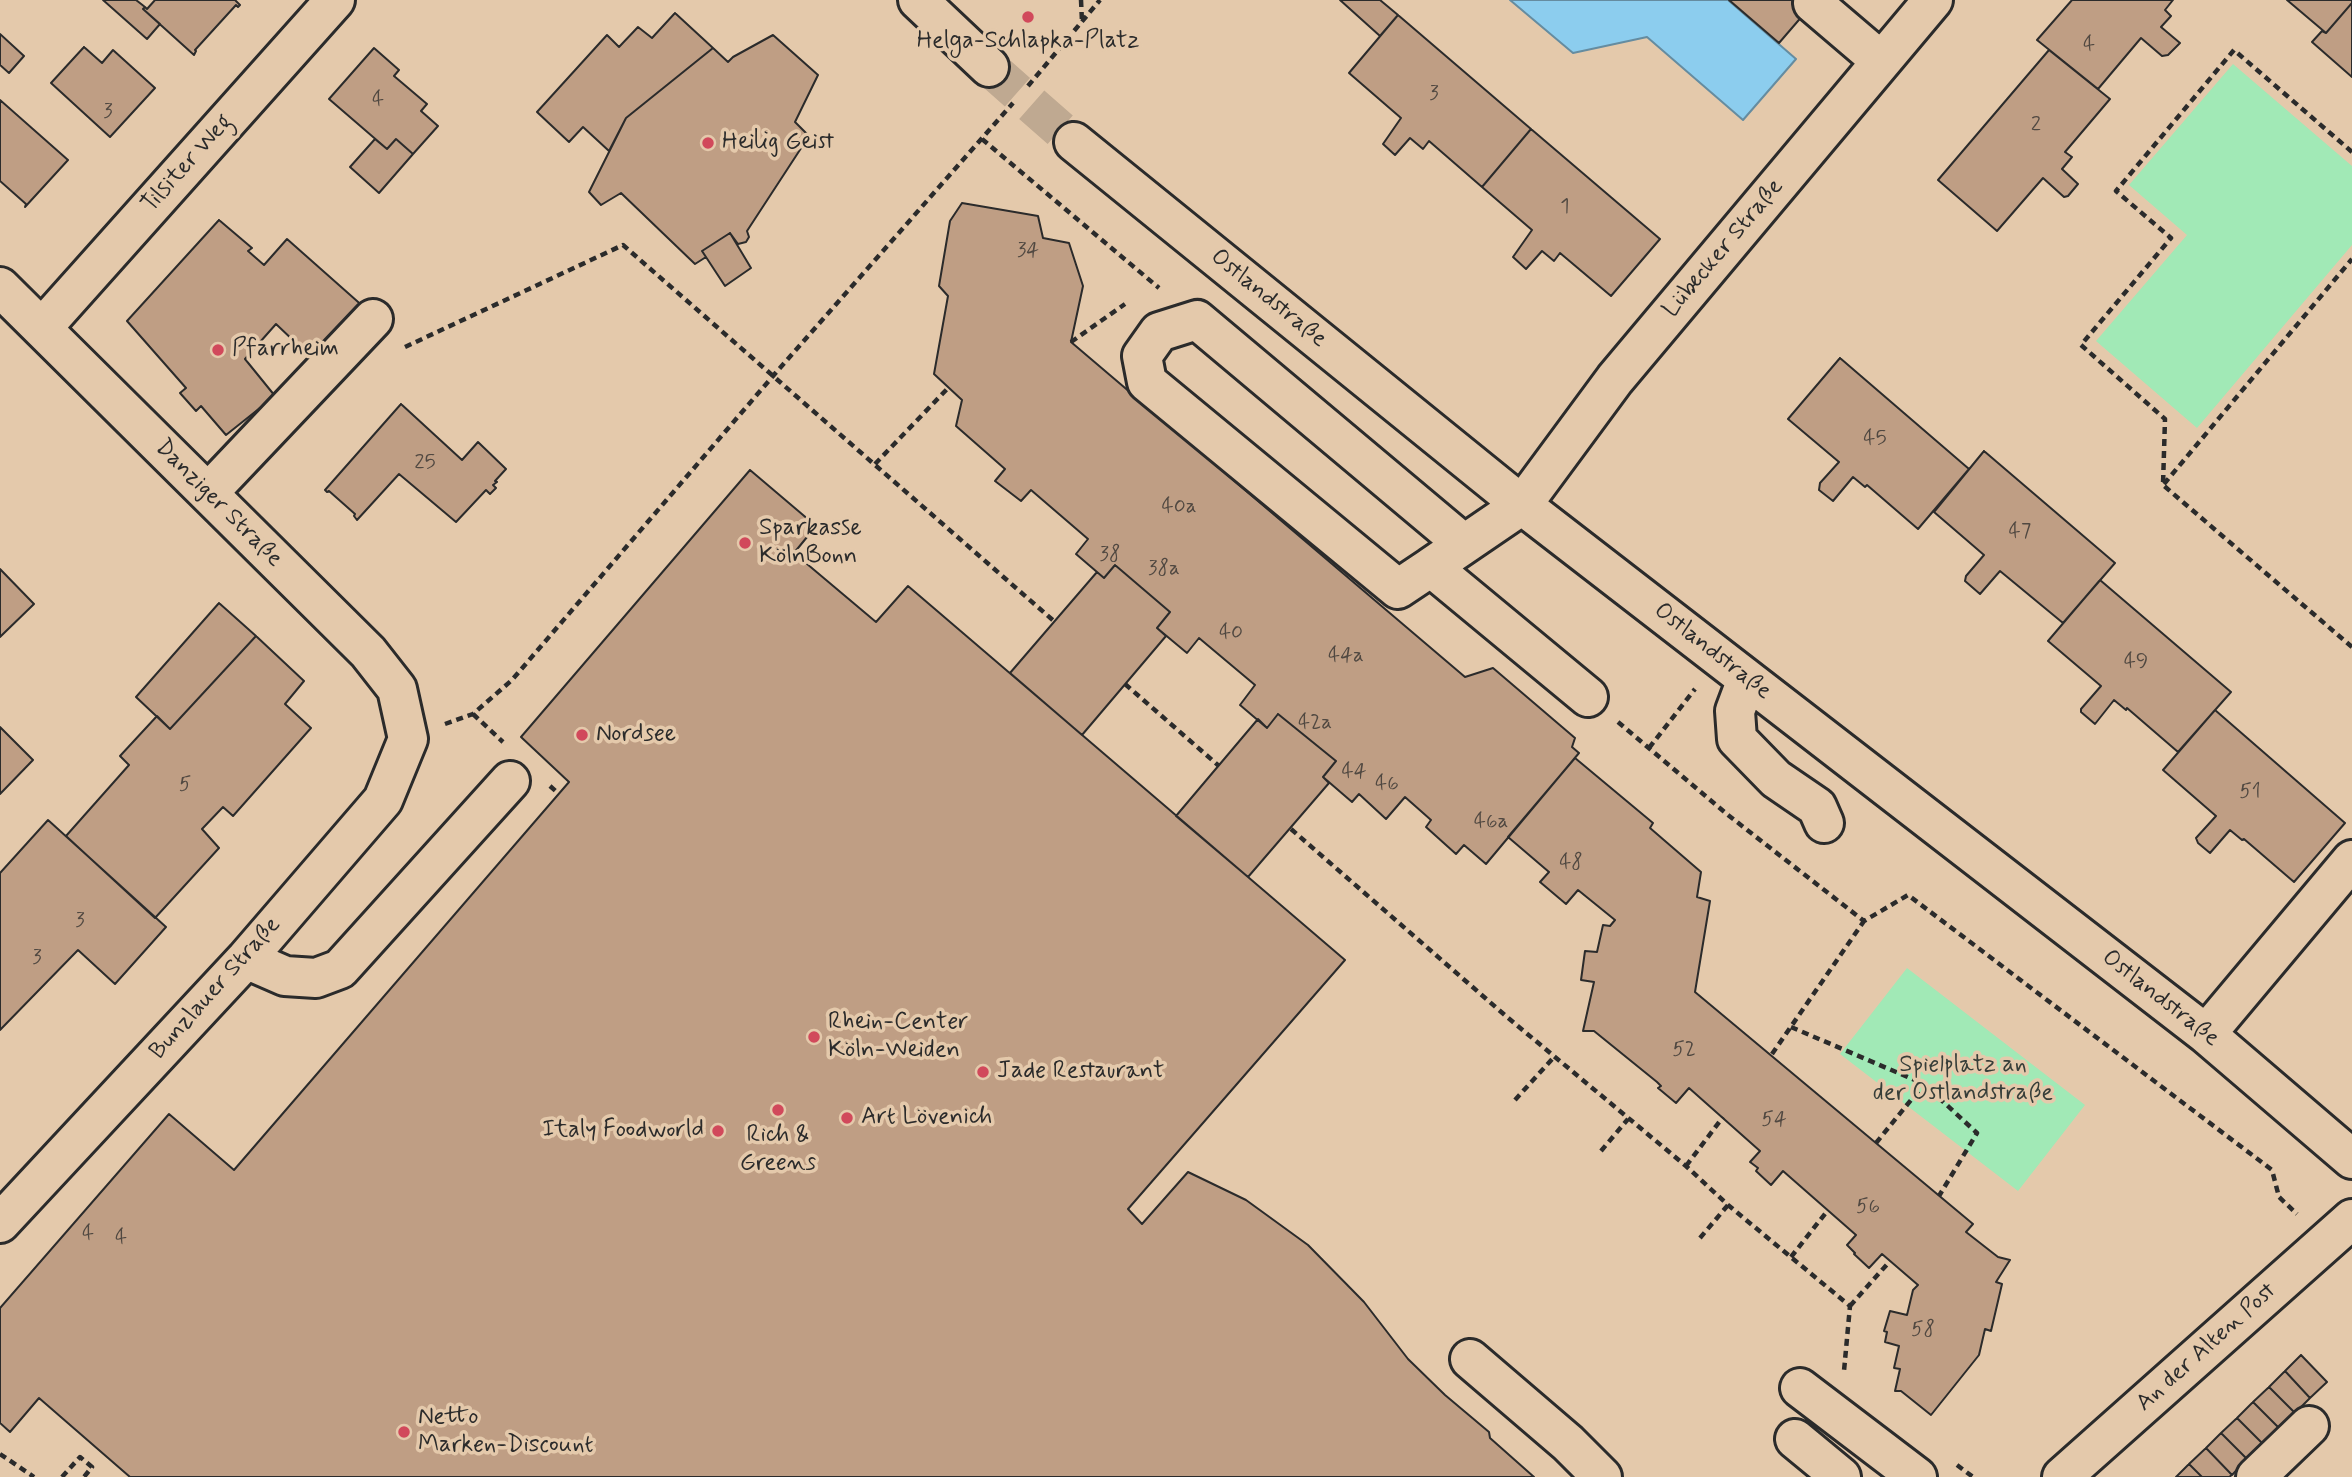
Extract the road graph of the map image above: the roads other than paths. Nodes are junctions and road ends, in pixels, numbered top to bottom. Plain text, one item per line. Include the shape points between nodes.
1 (335, 0) edge
2 (918, 0) edge
3 (1933, 0) edge
4 (1813, 4) dead end
5 (1881, 61) junction
6 (989, 67) tunnel mouth
7 (1074, 142) tunnel mouth
8 (0, 287) edge
9 (373, 319) dead end
10 (42, 328) junction
11 (208, 493) junction
12 (1522, 505) junction
13 (1464, 544) junction
14 (1431, 567) junction
15 (1733, 668) junction
16 (1588, 697) road end
17 (408, 738) joint
18 (510, 781) dead end
19 (1824, 823) dead end
20 (2352, 860) edge
21 (246, 959) junction
22 (2206, 1034) junction
23 (2352, 1159) edge
24 (0, 1223) edge
25 (2339, 1230) edge
26 (1470, 1359) dead end
27 (1800, 1388) dead end
28 (2309, 1426) dead end
29 (1795, 1440) dead end
30 (1602, 1477) edge
31 (1841, 1477) edge
32 (1917, 1477) edge
33 (2062, 1477) edge
34 (2256, 1477) edge

1 - 10 street, Tilsiter Weg
2 - 6 street
3 - 5 street, Lübecker Straße
4 - 5 street
5 - 12 street, Lübecker Straße via 1615,379
7 - 12 street, Ostlandstraße
8 - 10 street, Danziger Straße
9 - 11 street
10 - 11 street, Danziger Straße
11 - 17 street, Danziger Straße via 368,652 397,690
12 - 13 street, Lübecker Straße
12 - 15 street, Ostlandstraße
13 - 14 street, Lübecker Straße
13 - 14 street, Lübecker Straße via 1197,320 1159,332 1142,356 1147,382 1398,589
14 - 16 street
15 - 19 street via 1737,739 1776,779 1817,807
15 - 22 street, Ostlandstraße
17 - 21 street, Bunzlauer Straße via 383,800
18 - 21 street via 340,968 316,978 285,976
20 - 22 street
21 - 24 street, Bunzlauer Straße
22 - 23 street, Ostlandstraße
25 - 33 street, An der Alten Post
26 - 30 street
27 - 32 street
28 - 34 street
29 - 31 street

